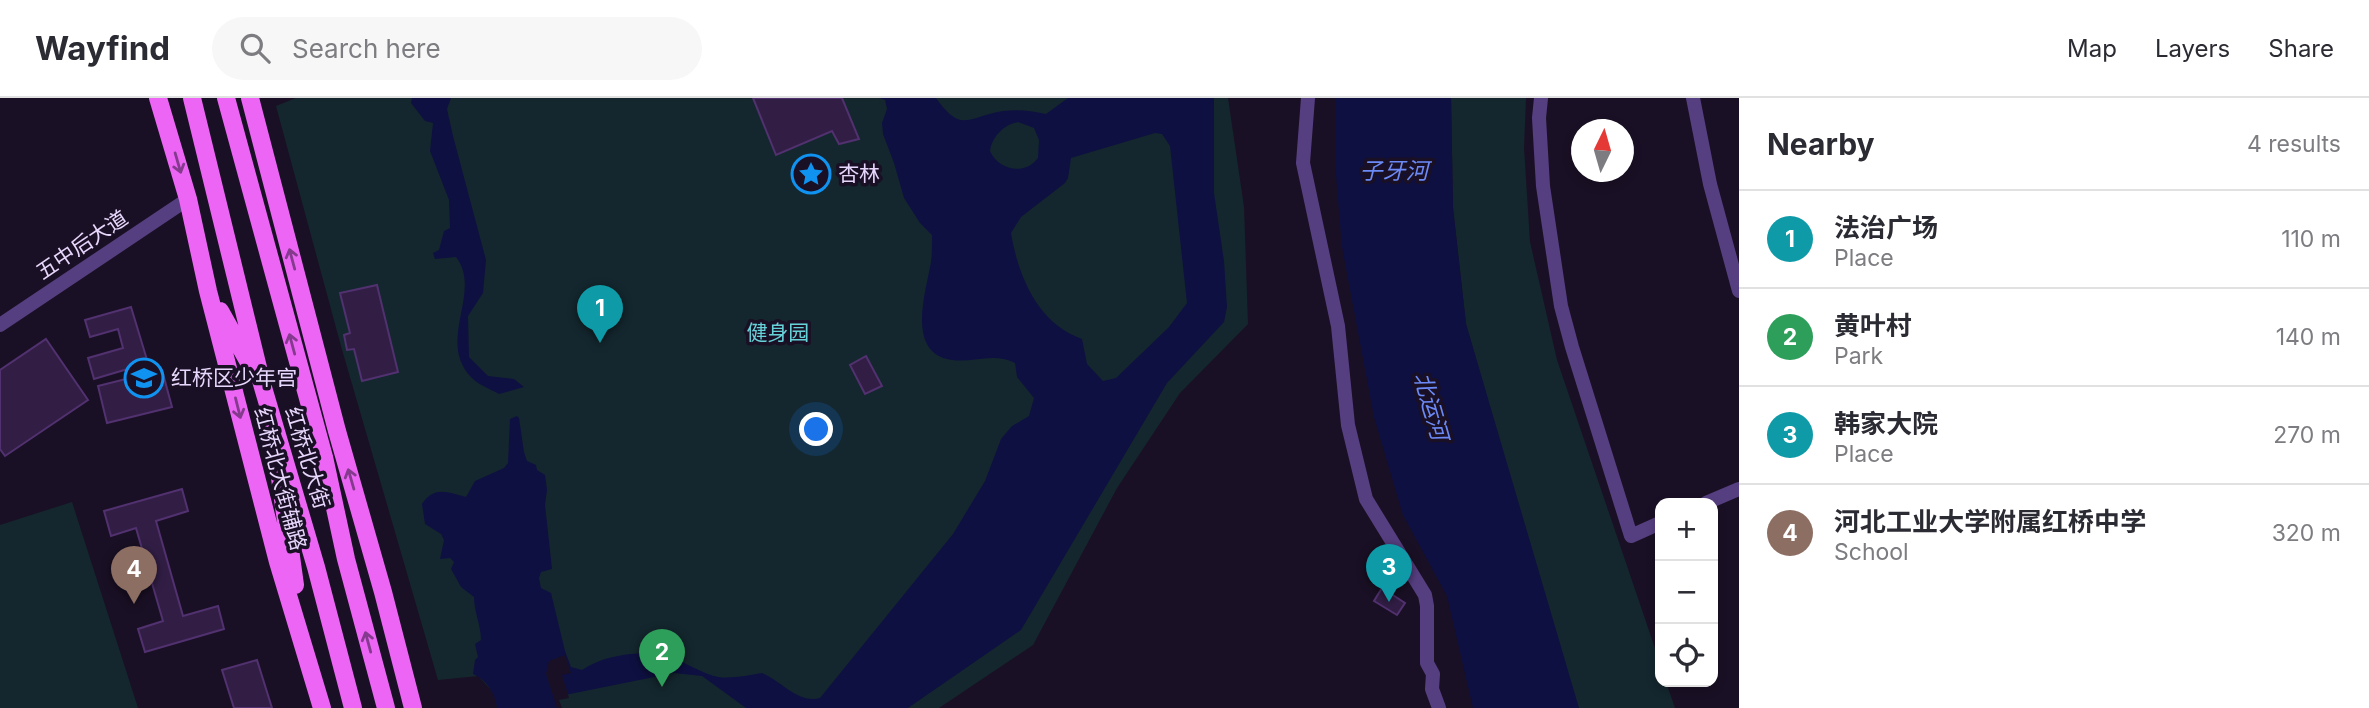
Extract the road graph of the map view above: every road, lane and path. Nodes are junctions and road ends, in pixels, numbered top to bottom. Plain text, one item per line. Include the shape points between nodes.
1 (158, 98) edge
2 (192, 98) edge
3 (226, 98) edge
4 (250, 98) edge
5 (1308, 98) edge
6 (1541, 98) edge
7 (1693, 98) edge
8 (188, 199) junction
9 (208, 291) junction
10 (1739, 291) edge
11 (0, 325) edge
12 (262, 384) junction
13 (277, 440) junction
14 (324, 457) junction
15 (1739, 489) edge
16 (1718, 498) edge
17 (1655, 525) edge
18 (383, 592) junction
19 (304, 645) junction
20 (323, 708) edge
21 (353, 708) edge
22 (386, 708) edge
23 (413, 708) edge
24 (1439, 708) edge

1 -> 8 main road, 红桥北大街辅路
2 - 12 main road, 红桥北大街
14 -> 3 main road, 红桥北大街
18 -> 4 main road
5 - 24 street via 1303,163 1338,326 1348,425 1366,499 1425,595 1427,663
6 - 17 street via 1545,199 1572,347 1631,536
7 - 10 street
8 - 9 main road, 红桥北大街辅路
8 - 11 street, 五中后大道
9 - 12 main road
9 -> 19 main road, 红桥北大街辅路
12 - 13 main road, 红桥北大街
13 - 19 main road
13 - 21 main road, 红桥北大街
14 - 18 main road
22 -> 14 main road, 红桥北大街
15 - 16 street
18 - 23 main road
19 - 20 main road, 红桥北大街辅路

